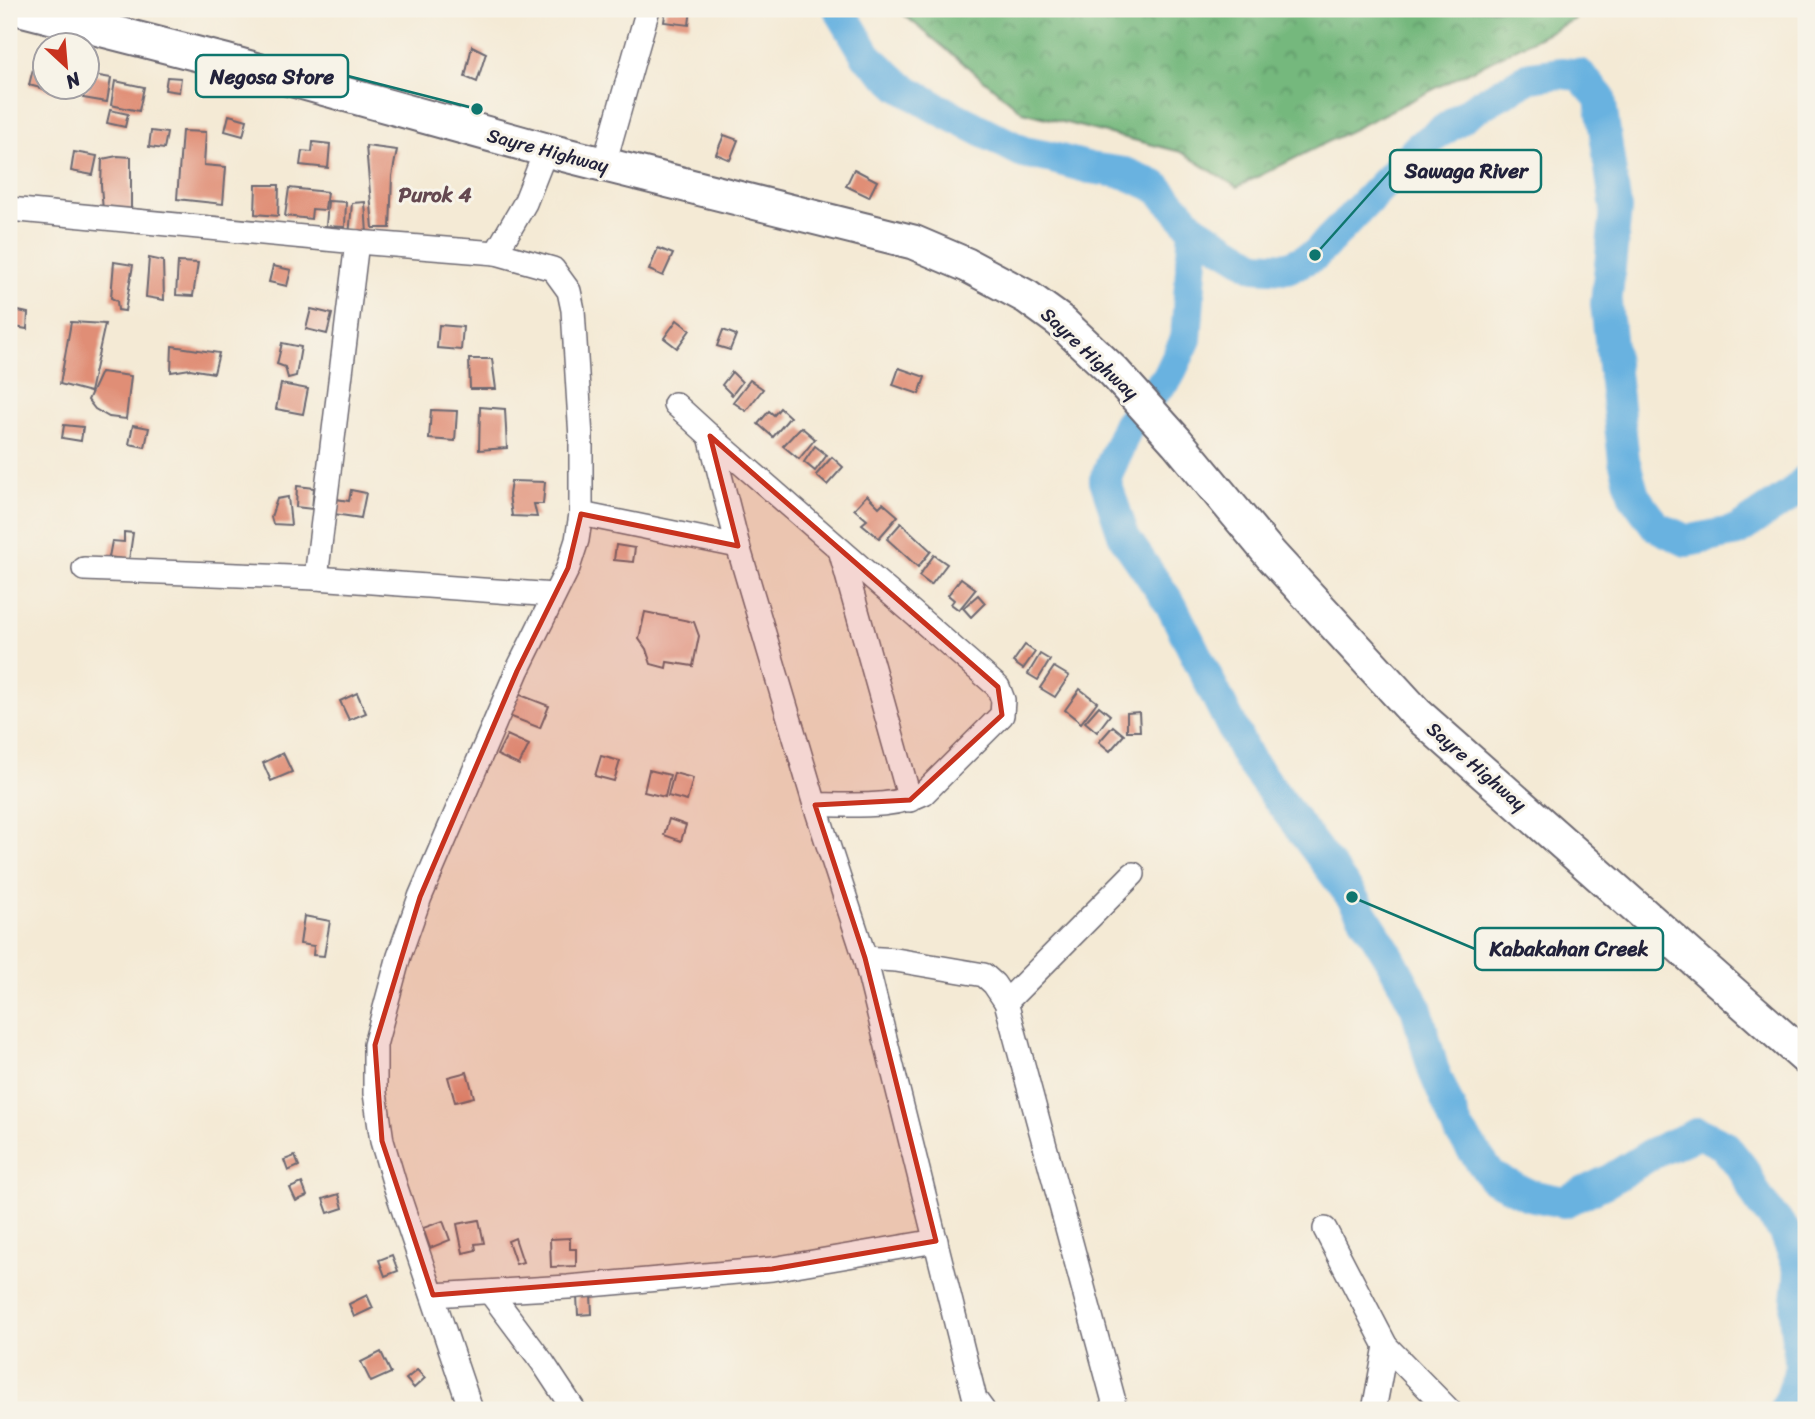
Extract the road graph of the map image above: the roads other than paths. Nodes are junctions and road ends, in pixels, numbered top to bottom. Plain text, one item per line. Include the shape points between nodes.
1 (22, 9) edge
2 (648, 9) edge
3 (546, 150) junction
4 (604, 164) junction
5 (9, 209) edge
6 (357, 243) junction
7 (496, 253) junction
8 (675, 404) dead end
9 (710, 436) junction
10 (581, 514) junction
11 (738, 546) junction
12 (840, 549) junction
13 (84, 569) dead end
14 (316, 578) junction
15 (554, 596) junction
16 (910, 800) junction
17 (815, 805) junction
18 (1133, 874) dead end
19 (865, 957) junction
20 (1006, 1002) junction
21 (1806, 1058) edge
22 (1325, 1229) dead end
23 (936, 1241) junction
24 (490, 1292) junction
25 (433, 1295) junction
26 (1386, 1346) junction
27 (975, 1406) edge
28 (471, 1410) edge
29 (573, 1410) edge
30 (1114, 1410) edge
31 (1374, 1410) edge
32 (1449, 1410) edge

1 - 3 highway, Sayre Highway
2 - 4 street
3 - 4 highway, Sayre Highway
3 - 7 street
4 - 21 highway, Sayre Highway via 913,242 1027,297 1060,321 1114,372 1270,554 1416,713
5 - 6 street
6 - 7 street
6 - 14 street
7 - 10 street via 553,269 569,291 578,388
8 - 9 street
9 - 11 street
9 - 12 street
10 - 11 street
10 - 15 street via 578,540
11 - 17 street
12 - 16 street
12 - 16 street via 998,687 1003,700 1002,715 988,731 924,793
13 - 14 street
14 - 15 street
15 - 25 street via 420,897 375,1045 382,1141
16 - 17 street
17 - 19 street
18 - 20 street
19 - 20 street via 984,975
19 - 23 street
20 - 30 street
22 - 26 street
23 - 24 street via 772,1269
23 - 27 street
24 - 25 street
24 - 29 street
25 - 28 street
26 - 31 street
26 - 32 street

